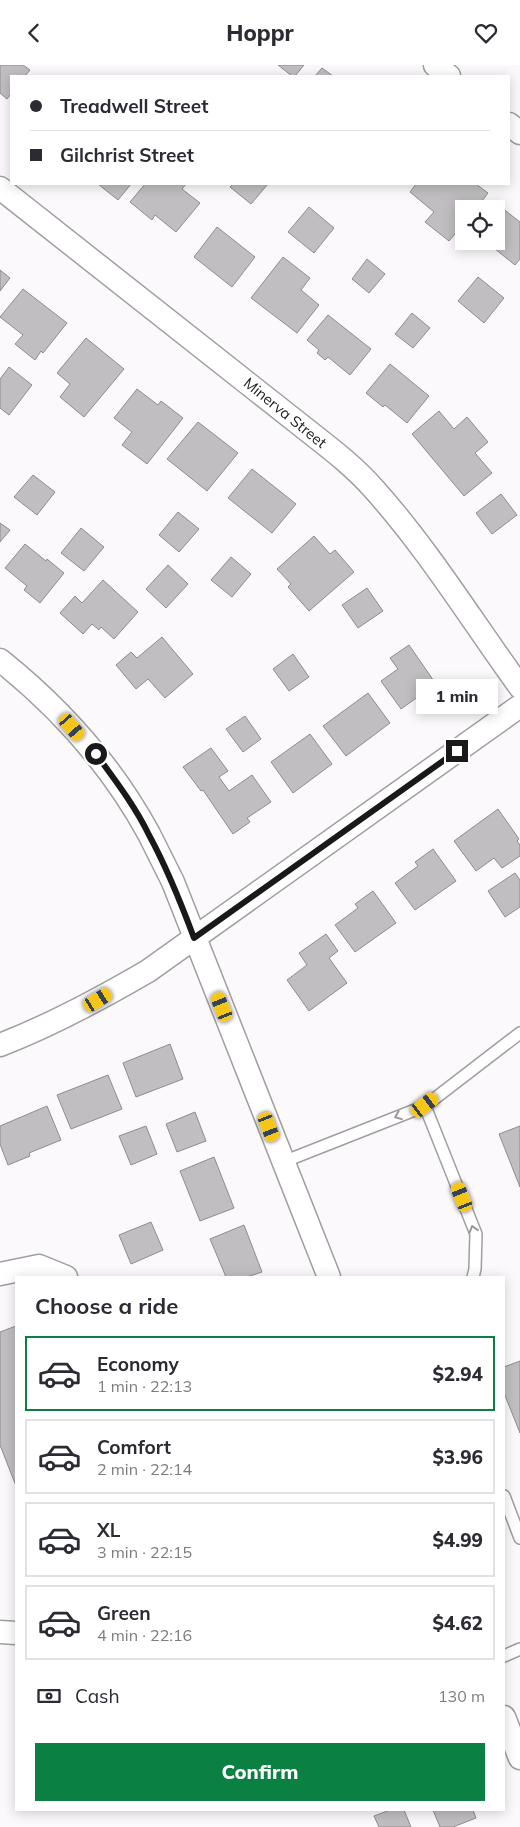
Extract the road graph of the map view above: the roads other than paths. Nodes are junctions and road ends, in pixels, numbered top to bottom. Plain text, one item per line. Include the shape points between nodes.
1 (435, 65) edge
2 (448, 75) edge
3 (510, 125) edge
4 (520, 133) edge
5 (0, 188) edge
6 (0, 659) edge
7 (520, 687) edge
8 (520, 706) edge
9 (194, 938) junction
10 (520, 1033) edge
11 (0, 1045) edge
12 (425, 1105) junction
13 (283, 1162) junction
14 (0, 1273) edge
15 (64, 1276) edge
16 (329, 1276) edge
17 (473, 1276) edge
18 (505, 1499) edge
19 (520, 1537) edge
20 (0, 1632) edge
21 (15, 1633) edge
22 (520, 1649) edge
23 (505, 1656) edge
24 (505, 1720) edge
25 (520, 1758) edge

1 - 2 street
3 - 4 street
5 - 7 street, Minerva Street via 346,462 372,487 411,534
6 - 9 street via 60,713 120,787 149,833
8 - 9 street
9 - 11 street via 148,971 98,1000 54,1023
9 - 13 street
10 - 12 lane
12 -> 13 lane
17 -> 12 lane via 476,1234
13 - 16 street
14 - 15 street via 39,1266
18 - 19 lane
20 - 21 street
22 - 23 lane
24 - 25 street

